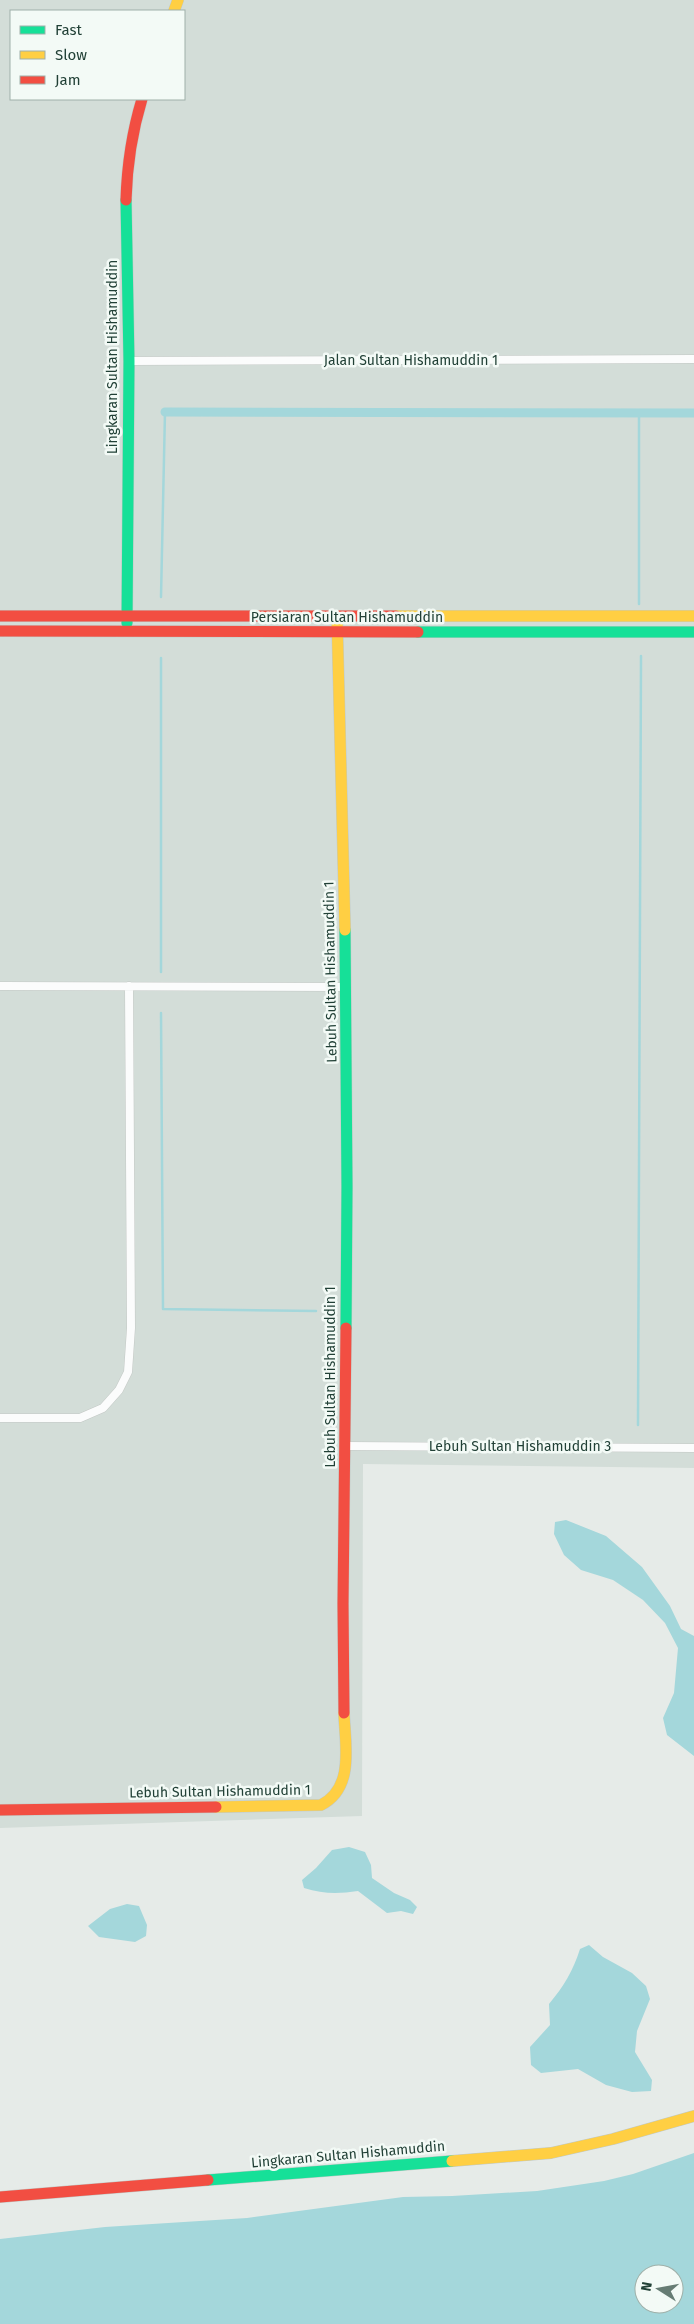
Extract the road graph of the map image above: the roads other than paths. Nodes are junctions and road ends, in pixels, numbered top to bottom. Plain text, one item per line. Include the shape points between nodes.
1 (142, 100) edge
2 (694, 359) edge
3 (129, 361) junction
4 (0, 616) edge
5 (694, 616) edge
6 (127, 617) junction
7 (337, 617) junction
8 (0, 631) edge
9 (126, 632) junction
10 (338, 632) junction
11 (694, 632) edge
12 (0, 986) edge
13 (129, 986) junction
14 (346, 986) junction
15 (0, 1418) edge
16 (345, 1446) junction
17 (694, 1448) edge
18 (0, 1810) edge
19 (694, 2116) edge
20 (0, 2197) edge

1 - 3 street, Lingkaran Sultan Hishamuddin via 133,128 127,173
2 - 3 street, Jalan Sultan Hishamuddin 1
3 - 6 street, Lingkaran Sultan Hishamuddin
4 - 6 street, Persiaran Sultan Hishamuddin
5 - 7 street, Persiaran Sultan Hishamuddin
6 - 7 street, Persiaran Sultan Hishamuddin
6 - 9 street, Lingkaran Sultan Hishamuddin
7 - 10 street, Lebuh Sultan Hishamuddin 1
8 - 9 street, Persiaran Sultan Hishamuddin
9 - 10 street, Persiaran Sultan Hishamuddin
10 - 11 street, Persiaran Sultan Hishamuddin
10 - 14 street, Lebuh Sultan Hishamuddin 1
12 - 13 street
13 - 14 street
13 - 15 street via 131,1328 128,1372 119,1390 103,1408 80,1418
14 - 16 street, Lebuh Sultan Hishamuddin 1
16 - 17 street, Lebuh Sultan Hishamuddin 3
16 - 18 street, Lebuh Sultan Hishamuddin 1 via 345,1772 334,1800 321,1805
19 - 20 street, Lingkaran Sultan Hishamuddin via 551,2153

